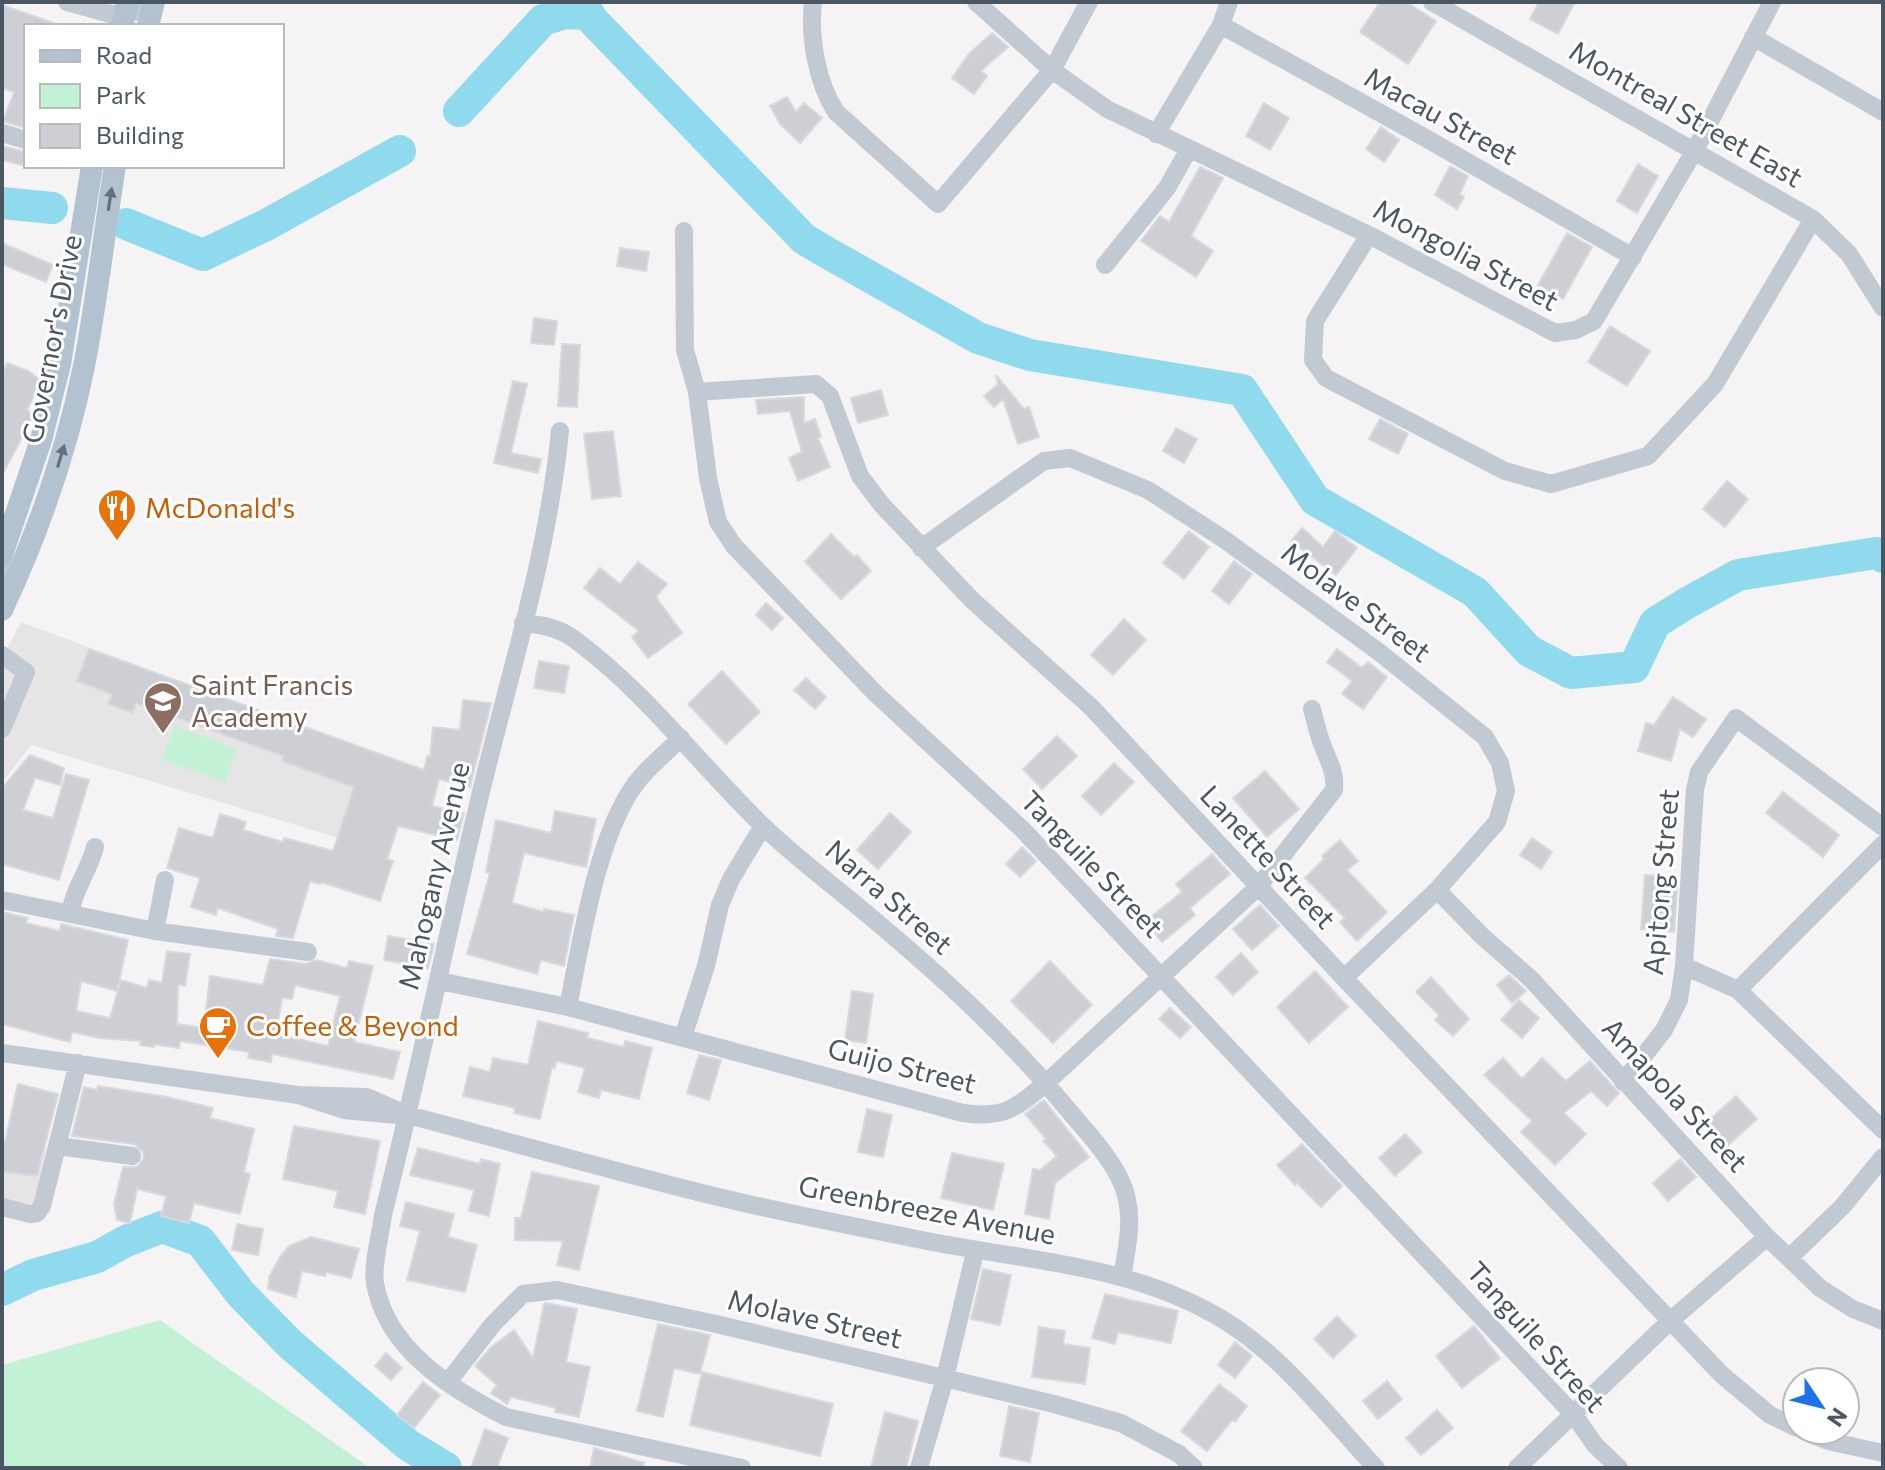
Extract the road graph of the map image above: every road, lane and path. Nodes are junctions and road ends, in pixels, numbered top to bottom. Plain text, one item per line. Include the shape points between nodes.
1 (67, 2) edge
2 (813, 2) edge
3 (976, 2) edge
4 (1089, 2) edge
5 (1229, 2) edge
6 (1432, 2) edge
7 (1772, 2) edge
8 (124, 10) edge
9 (151, 14) edge
10 (1221, 25) junction
11 (1753, 37) junction
12 (1052, 70) junction
13 (1883, 112) edge
14 (2, 133) edge
15 (1156, 134) junction
16 (24, 139) edge
17 (1189, 149) junction
18 (1695, 150) junction
19 (92, 168) edge
20 (115, 168) edge
21 (1813, 219) junction
22 (684, 231) dead end
23 (1369, 235) junction
24 (1633, 257) junction
25 (1105, 265) dead end
26 (1883, 308) edge
27 (697, 392) junction
28 (560, 431) dead end
29 (921, 548) junction
30 (2, 555) edge
31 (10, 572) edge
32 (2, 610) edge
33 (523, 623) junction
34 (2, 655) edge
35 (1312, 709) dead end
36 (2, 729) edge
37 (681, 738) junction
38 (763, 826) junction
39 (1883, 827) edge
40 (1883, 844) edge
41 (95, 847) dead end
42 (165, 880) dead end
43 (1258, 887) junction
44 (1437, 890) junction
45 (2, 900) edge
46 (70, 914) junction
47 (155, 931) junction
48 (308, 952) dead end
49 (1684, 966) junction
50 (1162, 975) junction
51 (1344, 978) junction
52 (439, 981) junction
53 (1738, 990) junction
54 (568, 1007) junction
55 (683, 1037) junction
56 (2, 1053) edge
57 (78, 1063) junction
58 (1623, 1082) junction
59 (1046, 1083) junction
60 (408, 1115) junction
61 (1883, 1130) edge
62 (58, 1146) junction
63 (132, 1156) dead end
64 (1883, 1157) edge
65 (2, 1207) edge
66 (1767, 1237) junction
67 (975, 1252) junction
68 (1790, 1257) junction
69 (1122, 1277) junction
70 (1670, 1321) junction
71 (1883, 1321) edge
72 (945, 1378) junction
73 (448, 1382) junction
74 (1574, 1415) junction
75 (1781, 1420) edge
76 (1851, 1446) edge
77 (1883, 1453) edge
78 (742, 1468) edge
79 (919, 1468) edge
80 (1194, 1468) edge
81 (1376, 1468) edge
82 (1517, 1468) edge
83 (1619, 1468) edge

1 - 8 street via 114,15
2 - 12 street via 819,65 830,104 938,204
3 - 12 street, Mongolia Street
4 - 12 street
5 - 10 street
6 - 18 street, Montreal Street East
7 - 11 street, Mongolia Street
8 - 9 street
10 - 15 street
10 - 24 street, Macau Street
11 - 13 street
11 - 18 street, Mongolia Street
12 - 15 street, Mongolia Street via 1107,109
14 - 16 street
15 - 17 street, Mongolia Street
17 - 23 street, Mongolia Street
17 - 25 street via 1167,188
18 - 21 street, Montreal Street East
18 - 24 street, Mongolia Street
19 - 30 main road, Governor's Drive via 60,364
31 -> 20 main road, Governor's Drive via 49,492 75,405
21 - 23 street via 1715,384 1648,456 1551,484 1505,471 1326,378 1313,360 1315,321
21 - 26 street, Montreal Street East via 1849,254
22 - 27 street, Tanguile Street via 685,350
23 - 24 street, Mongolia Street via 1555,333 1594,321
27 - 29 street, Lanette Street via 816,384 825,390 860,476
27 - 50 street, Tanguile Street via 718,522 734,546 876,694 1022,829
28 - 33 street, Mahogany Avenue via 556,480
29 - 43 street, Lanette Street via 1091,707
29 - 44 street, Molave Street via 1044,461 1070,458 1148,490 1225,540 1485,737 1500,763 1506,791 1497,822
31 - 32 main road, Governor's Drive
33 - 37 street, Narra Street via 551,626 572,638 624,680
33 - 52 street, Mahogany Avenue
34 - 36 street via 26,672
35 - 43 street, Guijo Street via 1332,765 1334,790
37 - 38 street, Narra Street
37 - 54 street via 639,778 616,818 589,908
38 - 55 street via 720,905
38 - 59 street, Narra Street via 966,1002
39 - 49 street, Apitong Street via 1736,718 1699,772 1695,790
40 - 53 street
41 - 46 street
42 - 47 street
43 - 50 street, Guijo Street
43 - 51 street, Lanette Street
44 - 51 street, Molave Street
44 - 58 street, Amapola Street via 1531,979
45 - 46 street
46 - 47 street
47 - 48 street
49 - 53 street
49 - 58 street, Apitong Street via 1679,1000 1664,1030
50 - 59 street, Guijo Street
50 - 74 street, Tanguile Street
51 - 70 street, Lanette Street
52 - 54 street, Guijo Street
52 - 60 street, Mahogany Avenue
53 - 61 street
54 - 55 street, Guijo Street
55 - 59 street, Guijo Street via 980,1115 1010,1111
56 - 57 street, Greenbreeze Avenue
57 - 60 street, Greenbreeze Avenue via 298,1095 344,1110
57 - 62 street
58 - 66 street, Amapola Street
59 - 69 street, Narra Street via 1120,1178 1130,1210
60 - 67 street, Greenbreeze Avenue via 708,1195
60 - 73 street, Mahogany Avenue via 383,1215 374,1280 386,1319 416,1358
62 - 63 street
62 - 65 street via 37,1213
64 - 68 street via 1842,1207
66 - 68 street, Amapola Street
66 - 70 street
67 - 69 street, Greenbreeze Avenue
67 - 72 street
68 - 71 street, Amapola Street via 1820,1288
69 - 81 street, Greenbreeze Avenue via 1204,1308 1245,1334 1284,1368
70 - 74 street
70 - 75 street, Lanette Street via 1722,1375
72 - 73 street, Molave Street via 557,1290 523,1294
72 - 79 street
72 - 80 street, Molave Street via 1121,1423 1179,1454
73 - 78 street, Mahogany Avenue via 506,1417
74 - 82 street
74 - 83 street, Tanguile Street
76 - 77 street, Lanette Street

